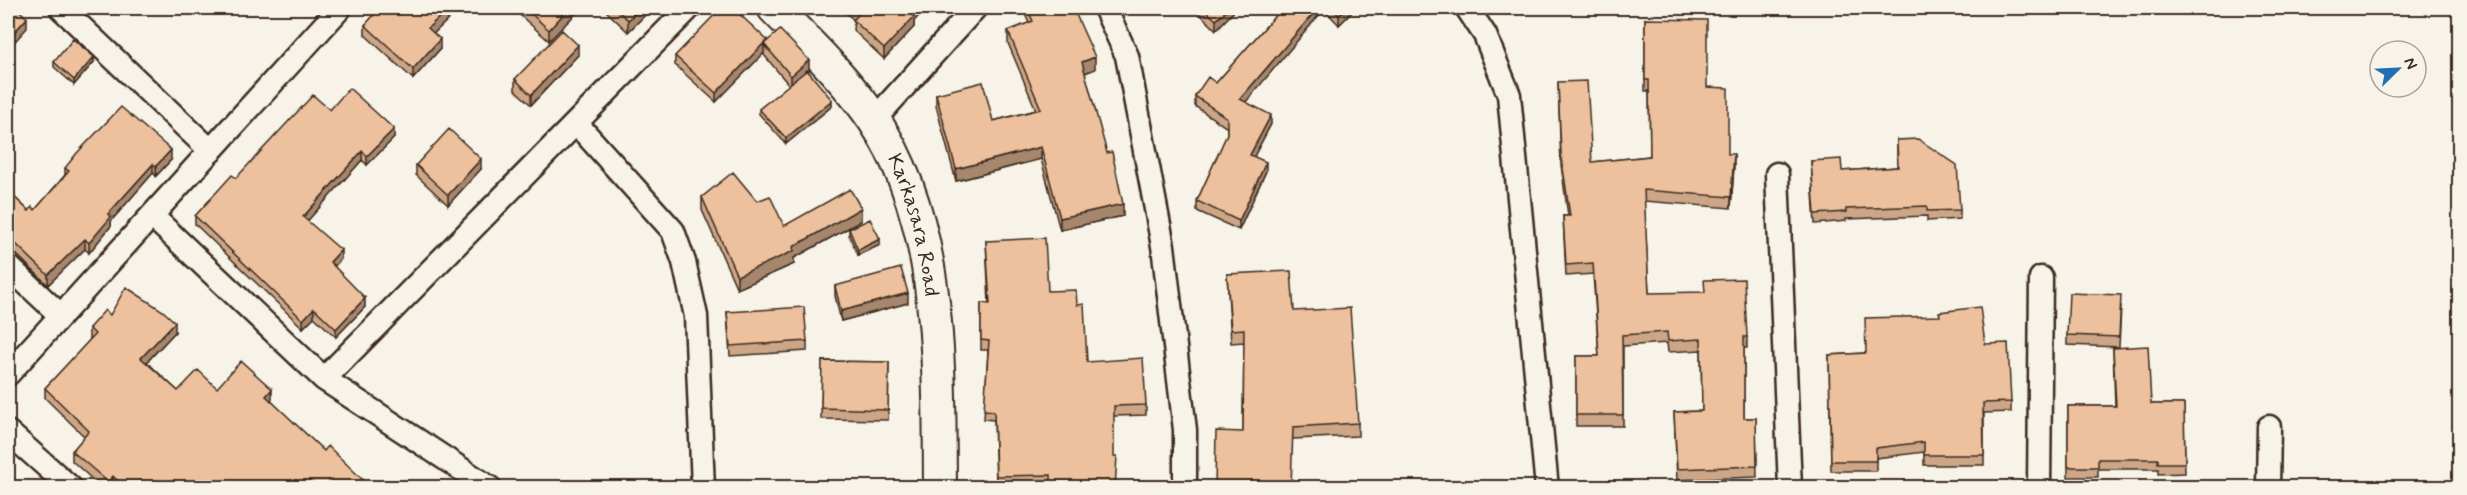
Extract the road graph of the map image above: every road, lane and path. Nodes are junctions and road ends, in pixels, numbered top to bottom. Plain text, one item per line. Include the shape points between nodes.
1 (61, 8) edge
2 (340, 8) edge
3 (689, 8) edge
4 (774, 8) edge
5 (975, 8) edge
6 (1105, 8) edge
7 (1467, 8) edge
8 (874, 120) junction
9 (576, 123) junction
10 (211, 151) junction
11 (1778, 174) dead end
12 (152, 216) junction
13 (8, 267) edge
14 (2041, 278) dead end
15 (60, 315) junction
16 (8, 374) edge
17 (324, 379) junction
18 (2269, 428) dead end
19 (8, 432) edge
20 (71, 488) edge
21 (489, 488) edge
22 (703, 488) edge
23 (940, 488) edge
24 (1185, 488) edge
25 (1547, 488) edge
26 (1790, 488) edge
27 (2039, 488) edge
28 (2268, 488) edge

1 - 10 street
2 - 10 street
3 - 9 street
4 - 8 main road, Karkasara Road via 838,75
5 - 8 street
6 - 24 street via 1127,56 1163,246 1185,429
7 - 25 street via 1485,35 1509,95
8 - 23 main road, Karkasara Road via 913,201 929,266 940,394
9 - 17 street
9 - 22 street via 673,231 684,262 696,316
10 - 12 street
11 - 26 street
12 - 15 street
12 - 17 street
13 - 15 street
14 - 27 street
15 - 16 street
17 - 21 street
18 - 28 street
19 - 20 street

